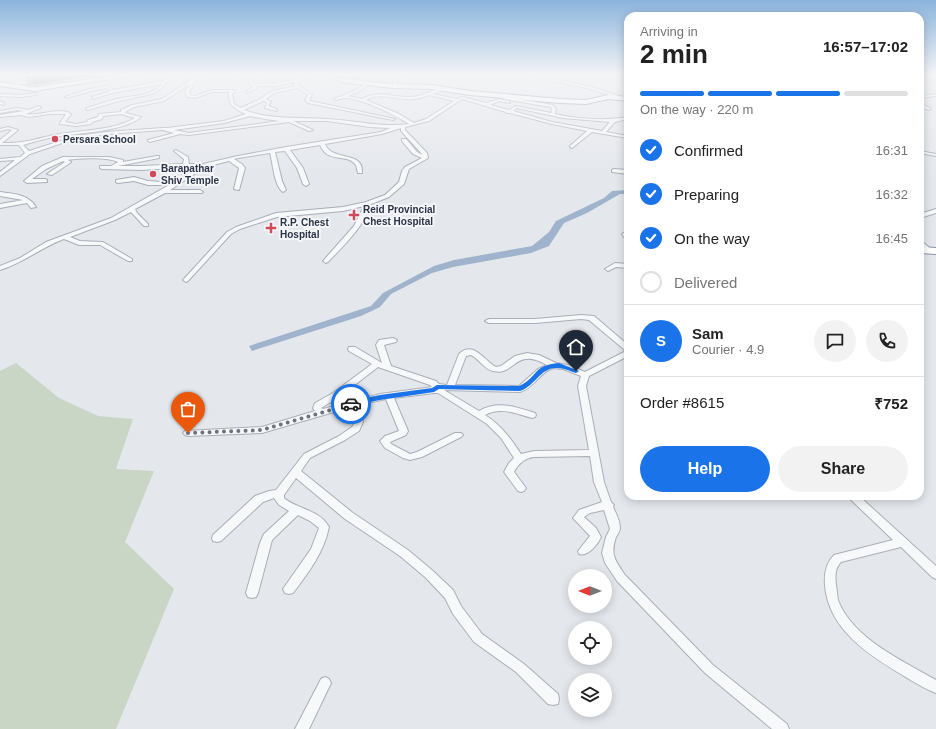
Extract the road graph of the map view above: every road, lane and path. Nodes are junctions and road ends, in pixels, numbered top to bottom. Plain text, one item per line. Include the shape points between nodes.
1 (15, 109) edge
2 (15, 109) edge
3 (33, 109) edge
4 (126, 109) edge
5 (273, 109) edge
6 (340, 109) edge
7 (383, 109) edge
8 (445, 109) edge
9 (498, 109) edge
10 (514, 109) edge
11 (521, 109) edge
12 (554, 109) edge
13 (240, 110) edge
14 (276, 110) joint
15 (28, 111) junction
16 (0, 112) edge
17 (508, 112) junction
18 (122, 113) junction
19 (22, 114) junction
20 (251, 114) junction
21 (552, 115) junction
22 (0, 116) edge
23 (264, 117) junction
24 (358, 118) dead end
25 (624, 118) edge
26 (393, 119) dead end
27 (294, 120) junction
28 (288, 121) junction
29 (614, 121) junction
30 (413, 125) junction
31 (403, 127) junction
32 (394, 128) junction
33 (169, 129) junction
34 (0, 130) edge
35 (311, 130) dead end
36 (591, 130) junction
37 (603, 132) junction
38 (178, 133) junction
39 (624, 136) edge
40 (404, 140) dead end
41 (150, 141) dead end
42 (322, 143) junction
43 (0, 144) edge
44 (20, 144) junction
45 (572, 147) dead end
46 (286, 148) junction
47 (176, 151) dead end
48 (272, 151) junction
49 (28, 153) junction
50 (924, 153) edge
51 (936, 155) edge
52 (157, 157) dead end
53 (22, 158) junction
54 (63, 158) junction
55 (426, 158) junction
56 (230, 159) junction
57 (0, 160) edge
58 (119, 164) junction
59 (186, 165) junction
60 (203, 166) junction
61 (102, 167) dead end
62 (112, 167) junction
63 (614, 171) dead end
64 (360, 172) dead end
65 (624, 172) edge
66 (0, 174) edge
67 (50, 174) dead end
68 (118, 181) dead end
69 (45, 182) dead end
70 (173, 184) junction
71 (306, 184) dead end
72 (237, 189) dead end
73 (283, 190) dead end
74 (163, 191) junction
75 (200, 192) dead end
76 (0, 194) edge
77 (30, 201) junction
78 (368, 203) junction
79 (0, 206) edge
80 (33, 207) dead end
81 (132, 208) junction
82 (936, 210) edge
83 (924, 214) edge
84 (146, 225) dead end
85 (65, 237) junction
86 (924, 245) edge
87 (933, 251) edge
88 (130, 260) dead end
89 (326, 261) dead end
90 (624, 266) edge
91 (0, 268) edge
92 (608, 269) dead end
93 (186, 280) dead end
94 (489, 321) dead end
95 (393, 340) dead end
96 (624, 346) edge
97 (352, 349) dead end
98 (624, 355) edge
99 (376, 364) junction
100 (553, 365) junction
101 (388, 368) junction
102 (585, 375) junction
103 (450, 386) junction
104 (436, 388) junction
105 (389, 396) junction
106 (354, 403) junction
107 (321, 413) junction
108 (532, 415) dead end
109 (478, 416) junction
110 (188, 433) dead end
111 (458, 435) dead end
112 (594, 453) junction
113 (520, 460) junction
114 (295, 472) junction
115 (521, 488) dead end
116 (279, 494) junction
117 (856, 500) edge
118 (609, 505) junction
119 (297, 509) junction
120 (217, 538) dead end
121 (902, 542) junction
122 (583, 551) dead end
123 (936, 574) edge
124 (289, 589) dead end
125 (252, 593) dead end
126 (325, 683) dead end
127 (936, 686) edge
128 (553, 699) dead end
129 (302, 729) edge
130 (782, 729) edge

1 - 16 street
2 - 15 street
3 - 15 street
4 - 18 street
5 - 14 street
6 - 26 street
7 - 30 street
8 - 30 street via 430,120
9 - 17 street
10 - 17 street
11 - 21 street
12 - 21 street
13 - 20 street
14 - 23 street
15 - 19 street
17 - 36 street
18 - 19 street via 101,115 89,123 76,125 62,123 69,114 67,113 31,116
18 - 44 street via 139,116 121,125
19 - 22 street
20 - 23 street
20 - 33 street via 224,122
21 - 29 street
23 - 27 street
24 - 32 street via 389,122
25 - 29 street
27 - 28 street
27 - 32 street via 323,120
28 - 35 street
28 - 38 street via 193,134
29 - 37 street
30 - 31 street
31 - 32 street
31 - 55 street
32 - 42 street
33 - 38 street
33 - 49 street via 81,136
34 - 43 street via 16,130
36 - 37 street
36 - 45 street
37 - 39 street
38 - 41 street
40 - 55 street via 415,153
42 - 46 street
42 - 64 street via 333,156 344,156 355,161 360,167
43 - 44 street
44 - 49 street
46 - 48 street
46 - 71 street via 300,168
47 - 59 street via 186,158
48 - 56 street
48 - 73 street via 278,182
49 - 53 street
50 - 51 street
52 - 58 street
53 - 57 street
53 - 66 street
54 - 58 street via 118,159 121,161
54 - 67 street via 68,162
54 - 69 street via 52,162 27,181
55 - 78 street via 406,168 402,175 402,183 397,189
56 - 60 street
56 - 72 street via 242,168
58 - 62 street
59 - 60 street
59 - 62 street
60 - 70 street
61 - 62 street
63 - 65 street
68 - 70 street via 134,179 148,183
70 - 74 street
74 - 75 street
74 - 81 street
76 - 77 street
77 - 79 street
77 - 80 street
78 - 89 street via 361,221
78 - 93 street via 343,209 276,215 238,228 229,233
81 - 84 street
81 - 85 street via 103,224
82 - 83 street
85 - 88 street via 79,243 101,243
85 - 91 street
86 - 87 street
90 - 92 street
94 - 96 street via 591,318
95 - 101 street via 382,342 380,345
97 - 99 street
98 - 102 street
99 - 101 street
99 - 107 street via 336,395 318,405
100 - 102 street via 567,367
100 - 103 street via 541,370 527,386 520,388
100 - 103 street via 543,359 523,356 505,368 494,369 479,355 467,352 463,354
101 - 104 street via 433,382
102 - 112 street via 583,391
103 - 104 street
104 - 105 street
104 - 109 street
105 - 106 street
105 - 111 street via 404,431 388,438 385,441 388,446 406,456 414,457
106 - 107 street
106 - 114 street via 359,422 356,429 307,456
107 - 110 street via 262,430
108 - 109 street via 500,407 492,408
109 - 113 street via 490,422 504,436
112 - 113 street via 529,454
112 - 118 street via 602,493
113 - 115 street via 509,472
114 - 116 street
114 - 128 street via 429,574 449,594 457,610 478,638 520,668
116 - 119 street via 282,502
116 - 120 street via 259,499
117 - 121 street
118 - 122 street via 579,515 578,518 596,537
118 - 130 street via 615,529 607,553 621,578 709,669
119 - 124 street via 324,527 321,543
119 - 125 street via 268,537
121 - 123 street
121 - 127 street via 838,558 830,572 829,588 837,613 846,625 877,652
126 - 129 street

